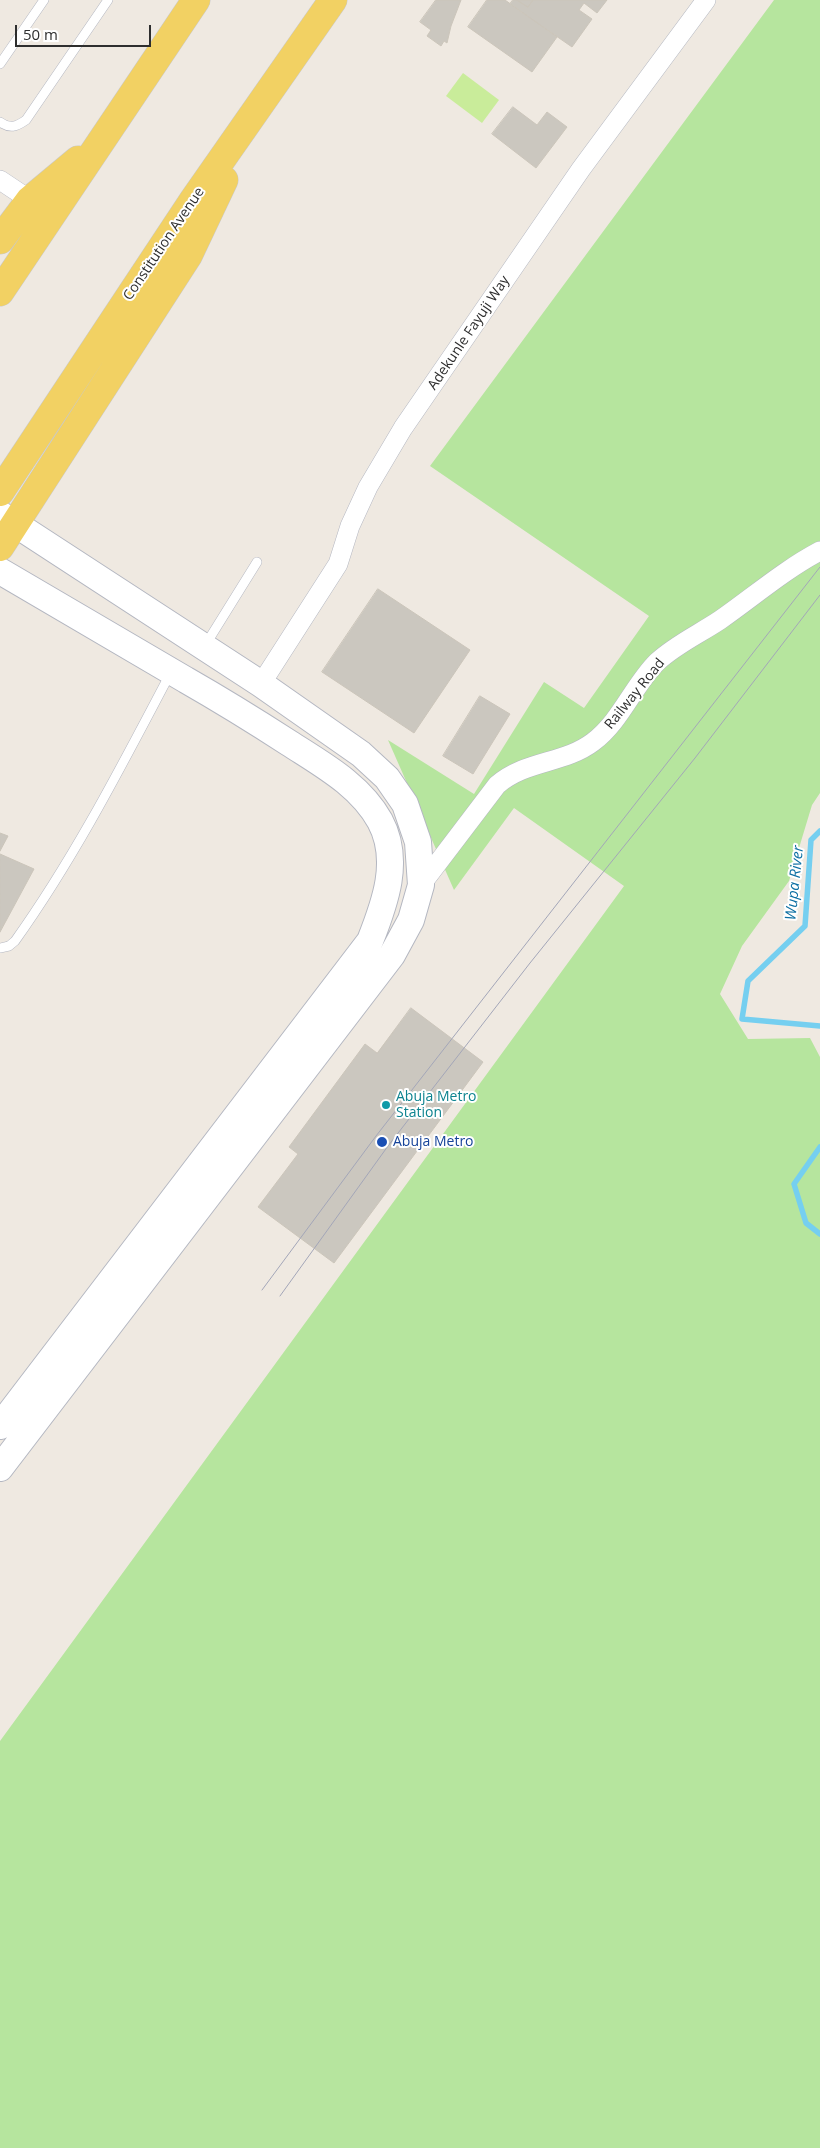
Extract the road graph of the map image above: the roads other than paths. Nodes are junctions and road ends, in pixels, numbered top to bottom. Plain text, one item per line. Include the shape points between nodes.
1 (44, 0) edge
2 (108, 0) edge
3 (196, 0) edge
4 (333, 0) edge
5 (706, 0) edge
6 (0, 64) edge
7 (258, 107) junction
8 (0, 122) edge
9 (101, 142) junction
10 (0, 180) edge
11 (30, 200) junction
12 (0, 240) edge
13 (0, 292) edge
14 (0, 492) edge
15 (8, 518) edge
16 (0, 547) edge
17 (820, 551) edge
18 (257, 562) dead end
19 (0, 571) edge
20 (204, 646) junction
21 (172, 671) junction
22 (261, 684) junction
23 (421, 885) junction
24 (0, 948) edge
25 (0, 1426) edge
26 (0, 1468) edge

1 - 6 lane
2 - 8 lane via 26,120 18,126 8,127
3 - 9 main road
4 - 7 main road, Constitution Avenue
5 - 22 street, Adekunle Fayuji Way via 581,169 403,428 368,487 350,526 338,564
7 - 14 main road, Constitution Avenue
7 - 15 main road via 188,256
9 - 11 main road
9 - 13 main road
10 - 11 street
11 - 12 main road
15 - 16 main road
15 - 20 street
17 - 23 street, Railway Road via 799,562 658,662 609,728 593,742 576,752 510,774 497,785
18 - 20 lane
19 - 21 street
20 - 22 street
21 - 24 lane via 61,874 15,941
21 - 25 street via 340,776 364,798 380,822 389,849 390,879 370,941
22 - 23 street via 361,754 387,778 405,804 418,842
23 - 26 street via 411,920 392,955

